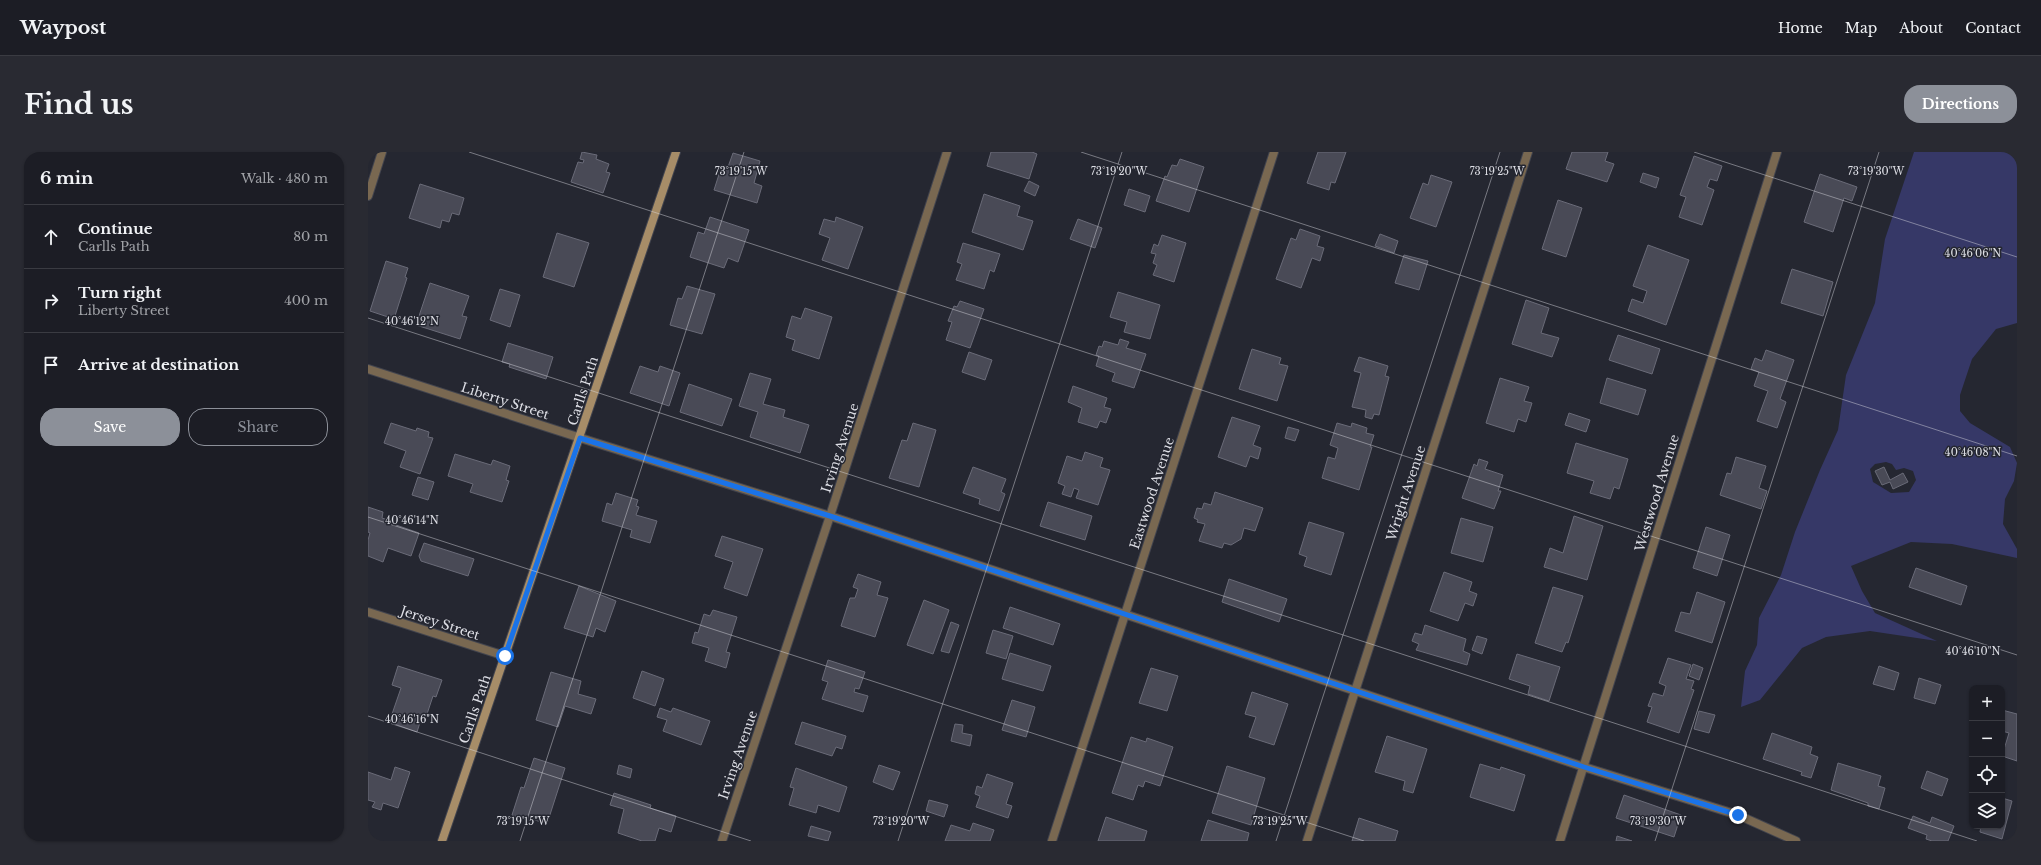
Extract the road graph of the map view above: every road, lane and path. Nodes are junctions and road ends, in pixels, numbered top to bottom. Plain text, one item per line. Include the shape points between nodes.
1 (382, 152) edge
2 (676, 152) edge
3 (947, 152) edge
4 (1274, 152) edge
5 (1528, 152) edge
6 (1777, 152) edge
7 (368, 196) edge
8 (368, 369) edge
9 (580, 438) junction
10 (830, 516) junction
11 (368, 612) edge
12 (1126, 615) junction
13 (505, 656) junction
14 (1356, 690) junction
15 (1584, 767) junction
16 (442, 841) edge
17 (722, 841) edge
18 (1052, 841) edge
19 (1307, 841) edge
20 (1560, 841) edge
21 (1796, 841) edge

1 - 7 street
2 - 9 street, Carlls Path
3 - 10 street, Irving Avenue
4 - 12 street, Eastwood Avenue
5 - 14 street, Wright Avenue
6 - 15 street, Westwood Avenue
8 - 9 street, Liberty Street
9 - 10 street, Liberty Street
9 - 13 street, Carlls Path
10 - 12 street, Liberty Street
10 - 17 street, Irving Avenue
11 - 13 street, Jersey Street
12 - 14 street, Liberty Street
12 - 18 street, Eastwood Avenue
13 - 16 street, Carlls Path
14 - 15 street, Liberty Street
14 - 19 street, Wright Avenue
15 - 20 street, Westwood Avenue
15 - 21 street, Liberty Street via 1738,815

